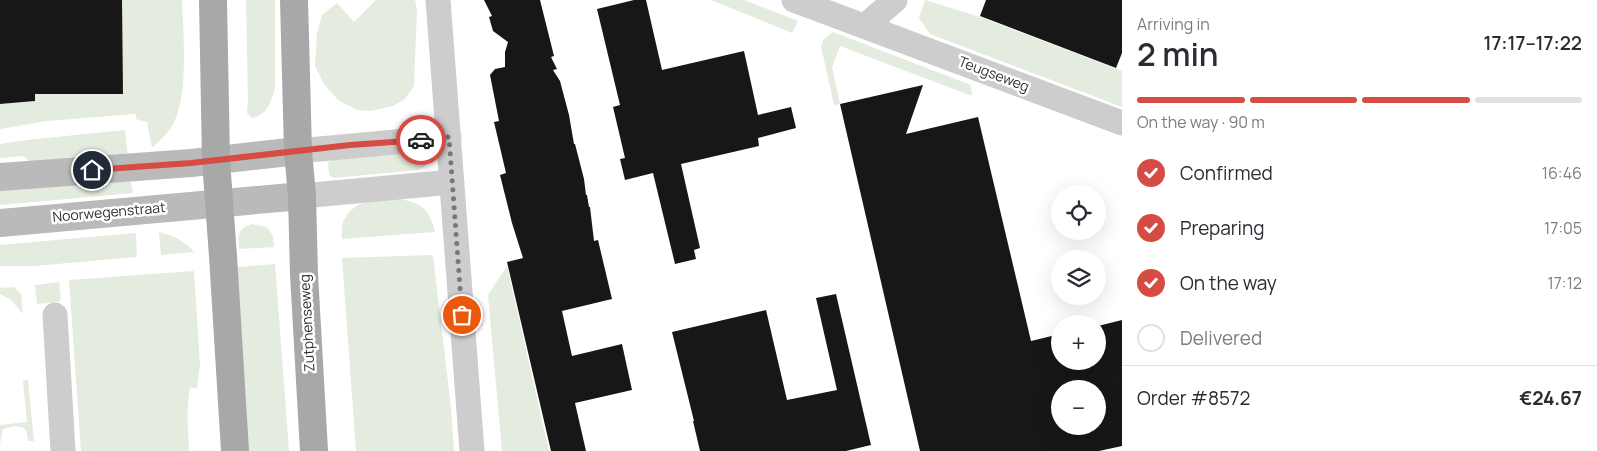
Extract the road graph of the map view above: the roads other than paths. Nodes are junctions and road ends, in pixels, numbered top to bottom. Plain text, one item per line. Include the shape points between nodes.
1 (213, 0) edge
2 (294, 0) edge
3 (438, 0) edge
4 (794, 0) edge
5 (895, 0) edge
6 (865, 26) junction
7 (1122, 123) edge
8 (449, 137) junction
9 (298, 151) junction
10 (216, 160) junction
11 (0, 178) edge
12 (452, 182) junction
13 (302, 196) junction
14 (219, 204) junction
15 (0, 223) edge
16 (55, 315) dead end
17 (63, 451) edge
18 (235, 451) edge
19 (314, 451) edge
20 (472, 451) edge

1 - 10 main road
2 - 9 main road, Zutphenseweg
3 - 8 street
4 - 6 street, Teugseweg
5 - 6 street
6 - 7 street, Teugseweg
8 - 9 street
8 - 12 street
9 - 10 street
9 - 13 main road, Zutphenseweg
10 - 11 street
10 - 14 main road
12 - 13 street
12 - 20 street
13 - 14 street
13 - 19 main road, Zutphenseweg
14 - 15 street, Noorwegenstraat
14 - 18 main road
16 - 17 street

